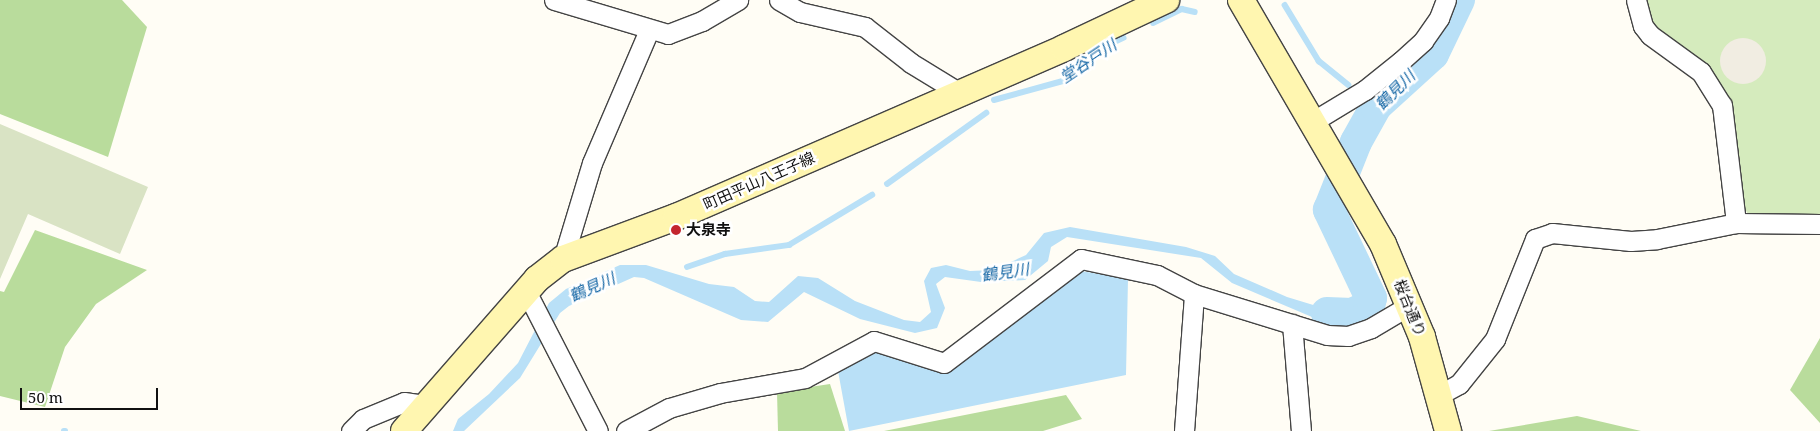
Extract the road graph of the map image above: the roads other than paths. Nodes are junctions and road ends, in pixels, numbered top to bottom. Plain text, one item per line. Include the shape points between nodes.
1 (554, 0) edge
2 (738, 0) edge
3 (780, 0) edge
4 (1166, 0) edge
5 (1242, 0) edge
6 (1446, 0) edge
7 (1636, 0) edge
8 (649, 30) junction
9 (960, 93) junction
10 (1312, 122) junction
11 (1736, 223) junction
12 (1820, 224) edge
13 (564, 259) junction
14 (526, 291) junction
15 (1194, 294) junction
16 (1410, 305) junction
17 (1292, 324) junction
18 (1439, 396) junction
19 (426, 405) junction
20 (351, 431) edge
21 (404, 431) edge
22 (598, 431) edge
23 (626, 431) edge
24 (1184, 431) edge
25 (1301, 431) edge
26 (1448, 431) edge

1 - 8 street
2 - 8 street via 702,21 668,34
3 - 9 street via 800,12 865,27 911,63
4 - 9 main road, 町田平山八王子線
5 - 10 main road
6 - 10 street via 1423,40 1401,61 1365,90
7 - 11 street via 1643,26 1650,35 1701,72 1722,105 1728,131
8 - 13 street via 592,163
9 - 13 main road, 町田平山八王子線 via 676,217
10 - 16 main road, 桜台通り via 1383,244
11 - 12 street
11 - 18 street via 1631,241 1552,233 1535,239 1495,339 1459,384
13 - 14 main road, 町田平山八王子線 via 549,268
14 - 19 main road, 町田平山八王子線
14 - 22 street
15 - 17 street
15 - 23 street via 1157,275 1081,259 944,363 874,341 805,378 720,393 669,408
15 - 24 street
16 - 17 street via 1371,328 1348,336 1327,336
16 - 18 main road, 桜台通り
17 - 25 street
18 - 26 main road, 桜台通り
19 - 20 street via 404,402 363,419
19 - 21 main road, 町田平山八王子線

